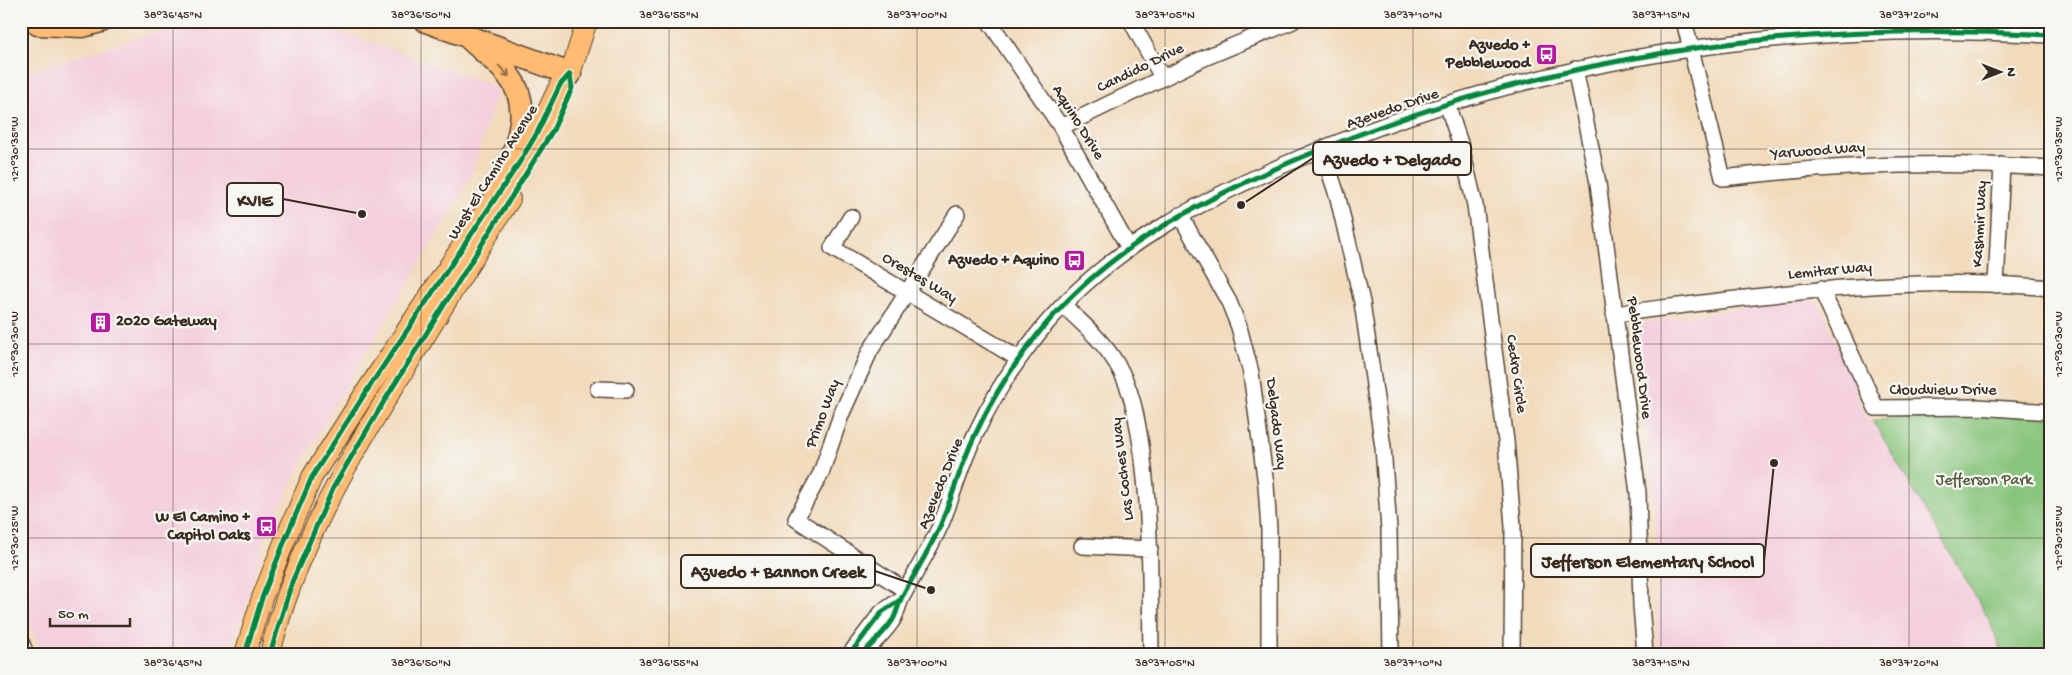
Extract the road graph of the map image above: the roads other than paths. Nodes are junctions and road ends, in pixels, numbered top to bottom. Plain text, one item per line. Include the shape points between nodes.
1 (101, 21) edge
2 (426, 21) edge
3 (587, 21) edge
4 (989, 21) edge
5 (1131, 21) edge
6 (1293, 21) edge
7 (1684, 21) edge
8 (35, 26) edge
9 (1931, 26) edge
10 (1811, 28) edge
11 (2051, 34) edge
12 (469, 38) junction
13 (1691, 48) junction
14 (1575, 69) junction
15 (570, 74) junction
16 (1162, 77) junction
17 (1447, 104) junction
18 (1061, 127) junction
19 (1322, 149) junction
20 (2002, 165) junction
21 (2051, 168) edge
22 (504, 184) junction
23 (957, 214) dead end
24 (1180, 215) junction
25 (851, 217) dead end
26 (1129, 248) junction
27 (1996, 285) junction
28 (2051, 288) edge
29 (1822, 289) junction
30 (906, 292) junction
31 (1063, 306) junction
32 (1614, 314) junction
33 (1019, 359) junction
34 (598, 389) dead end
35 (626, 390) dead end
36 (2051, 412) edge
37 (1082, 546) dead end
38 (1150, 549) junction
39 (902, 595) junction
40 (21, 642) edge
41 (26, 654) edge
42 (246, 654) edge
43 (270, 654) edge
44 (850, 654) edge
45 (862, 654) edge
46 (1151, 654) edge
47 (1269, 654) edge
48 (1391, 654) edge
49 (1512, 654) edge
50 (1645, 654) edge

1 - 8 highway via 83,26
2 - 12 highway
3 - 15 main road, West El Camino Avenue
4 - 18 street, Aquino Drive
5 - 16 street
6 - 16 street, Candido Drive
7 - 13 street
9 - 10 street, Azevedo Drive
9 - 11 street, Azevedo Drive
10 - 13 street, Azevedo Drive
12 - 15 highway
12 -> 22 highway via 507,73 520,100 522,120
13 - 14 street, Azevedo Drive
13 - 20 street, Yarwood Way via 1723,178 1856,166
14 - 17 street, Azevedo Drive
14 - 32 street, Pebblewood Drive via 1598,183
15 - 22 main road, West El Camino Avenue via 560,85 537,133
15 - 43 main road, West El Camino Avenue via 572,88 553,130 333,488 292,582
16 - 18 street, Candido Drive
17 - 19 street, Azevedo Drive
17 - 49 street, Cedro Circle via 1475,205 1506,441 1513,526
18 - 26 street, Aquino Drive
19 - 24 street, Azevedo Drive
19 - 48 street via 1338,198 1362,302 1383,447 1389,530
20 - 21 street, Yarwood Way
20 - 27 street, Kashmir Way
22 - 42 main road, West El Camino Avenue via 312,477 266,589
23 - 30 street, Primo Way
24 - 26 street, Azevedo Drive
24 - 47 street, Delgado Way via 1229,302 1251,373 1269,530
25 - 30 street, Orestes Way via 832,248
26 - 31 street, Azevedo Drive
27 - 28 street, Lemitar Way
27 - 29 street, Lemitar Way
29 - 32 street, Lemitar Way
29 - 36 street, Cloudview Drive via 1876,408 1976,407
30 - 33 street, Orestes Way
30 - 39 street, Primo Way via 854,382 821,473 796,519
31 - 33 street, Azevedo Drive
31 - 38 street, Las Coches Way via 1106,348 1130,392 1145,479
32 - 50 street, Pebblewood Drive via 1638,493
33 - 39 street, Azevedo Drive via 974,436 941,524
34 - 35 street
37 - 38 street
38 - 46 street, Las Coches Way
39 - 44 street, Azevedo Drive via 882,612
39 - 45 street, Azevedo Drive via 893,620
40 - 41 street

